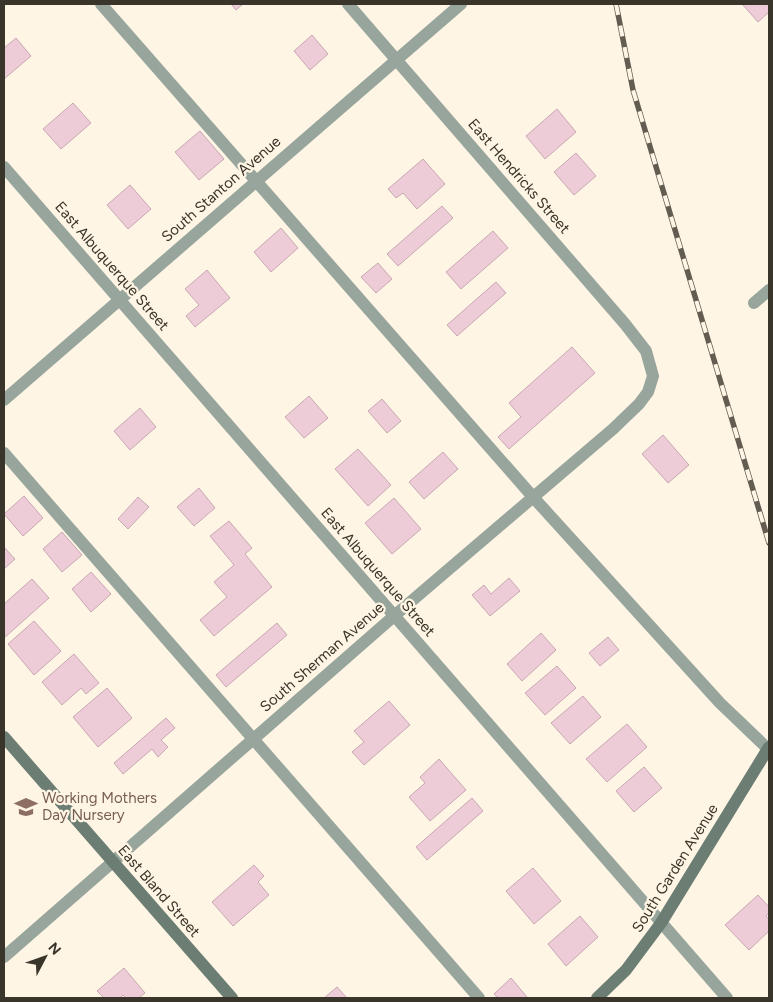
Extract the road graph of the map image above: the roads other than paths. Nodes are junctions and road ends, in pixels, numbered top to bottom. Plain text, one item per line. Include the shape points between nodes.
1 (101, 4) edge
2 (348, 4) edge
3 (460, 4) edge
4 (397, 59) junction
5 (4, 167) edge
6 (256, 181) junction
7 (769, 290) edge
8 (119, 299) junction
9 (754, 303) dead end
10 (653, 376) joint
11 (4, 400) edge
12 (4, 453) edge
13 (533, 497) junction
14 (394, 616) junction
15 (4, 737) edge
16 (252, 739) junction
17 (769, 748) edge
18 (112, 862) junction
19 (661, 923) junction
20 (4, 957) edge
21 (232, 998) edge
22 (479, 998) edge
23 (597, 998) edge
24 (727, 998) edge

1 - 6 street
2 - 4 street, East Hendricks Street
3 - 4 street, South Stanton Avenue
4 - 6 street, South Stanton Avenue
4 - 10 street, East Hendricks Street via 625,324 646,351
5 - 8 street, East Albuquerque Street
6 - 8 street, South Stanton Avenue
6 - 13 street
7 - 9 street
8 - 11 street, South Stanton Avenue
8 - 14 street, East Albuquerque Street
10 - 13 street, South Sherman Avenue via 648,392 639,404
12 - 16 street
13 - 14 street, South Sherman Avenue
13 - 17 street via 720,703
14 - 16 street, South Sherman Avenue
14 - 19 street, East Albuquerque Street
15 - 18 street, East Bland Street
16 - 18 street, South Sherman Avenue
16 - 22 street
17 - 19 street, South Garden Avenue
18 - 20 street, South Sherman Avenue
18 - 21 street, East Bland Street
19 - 23 street, South Garden Avenue via 626,970
19 - 24 street, East Albuquerque Street

